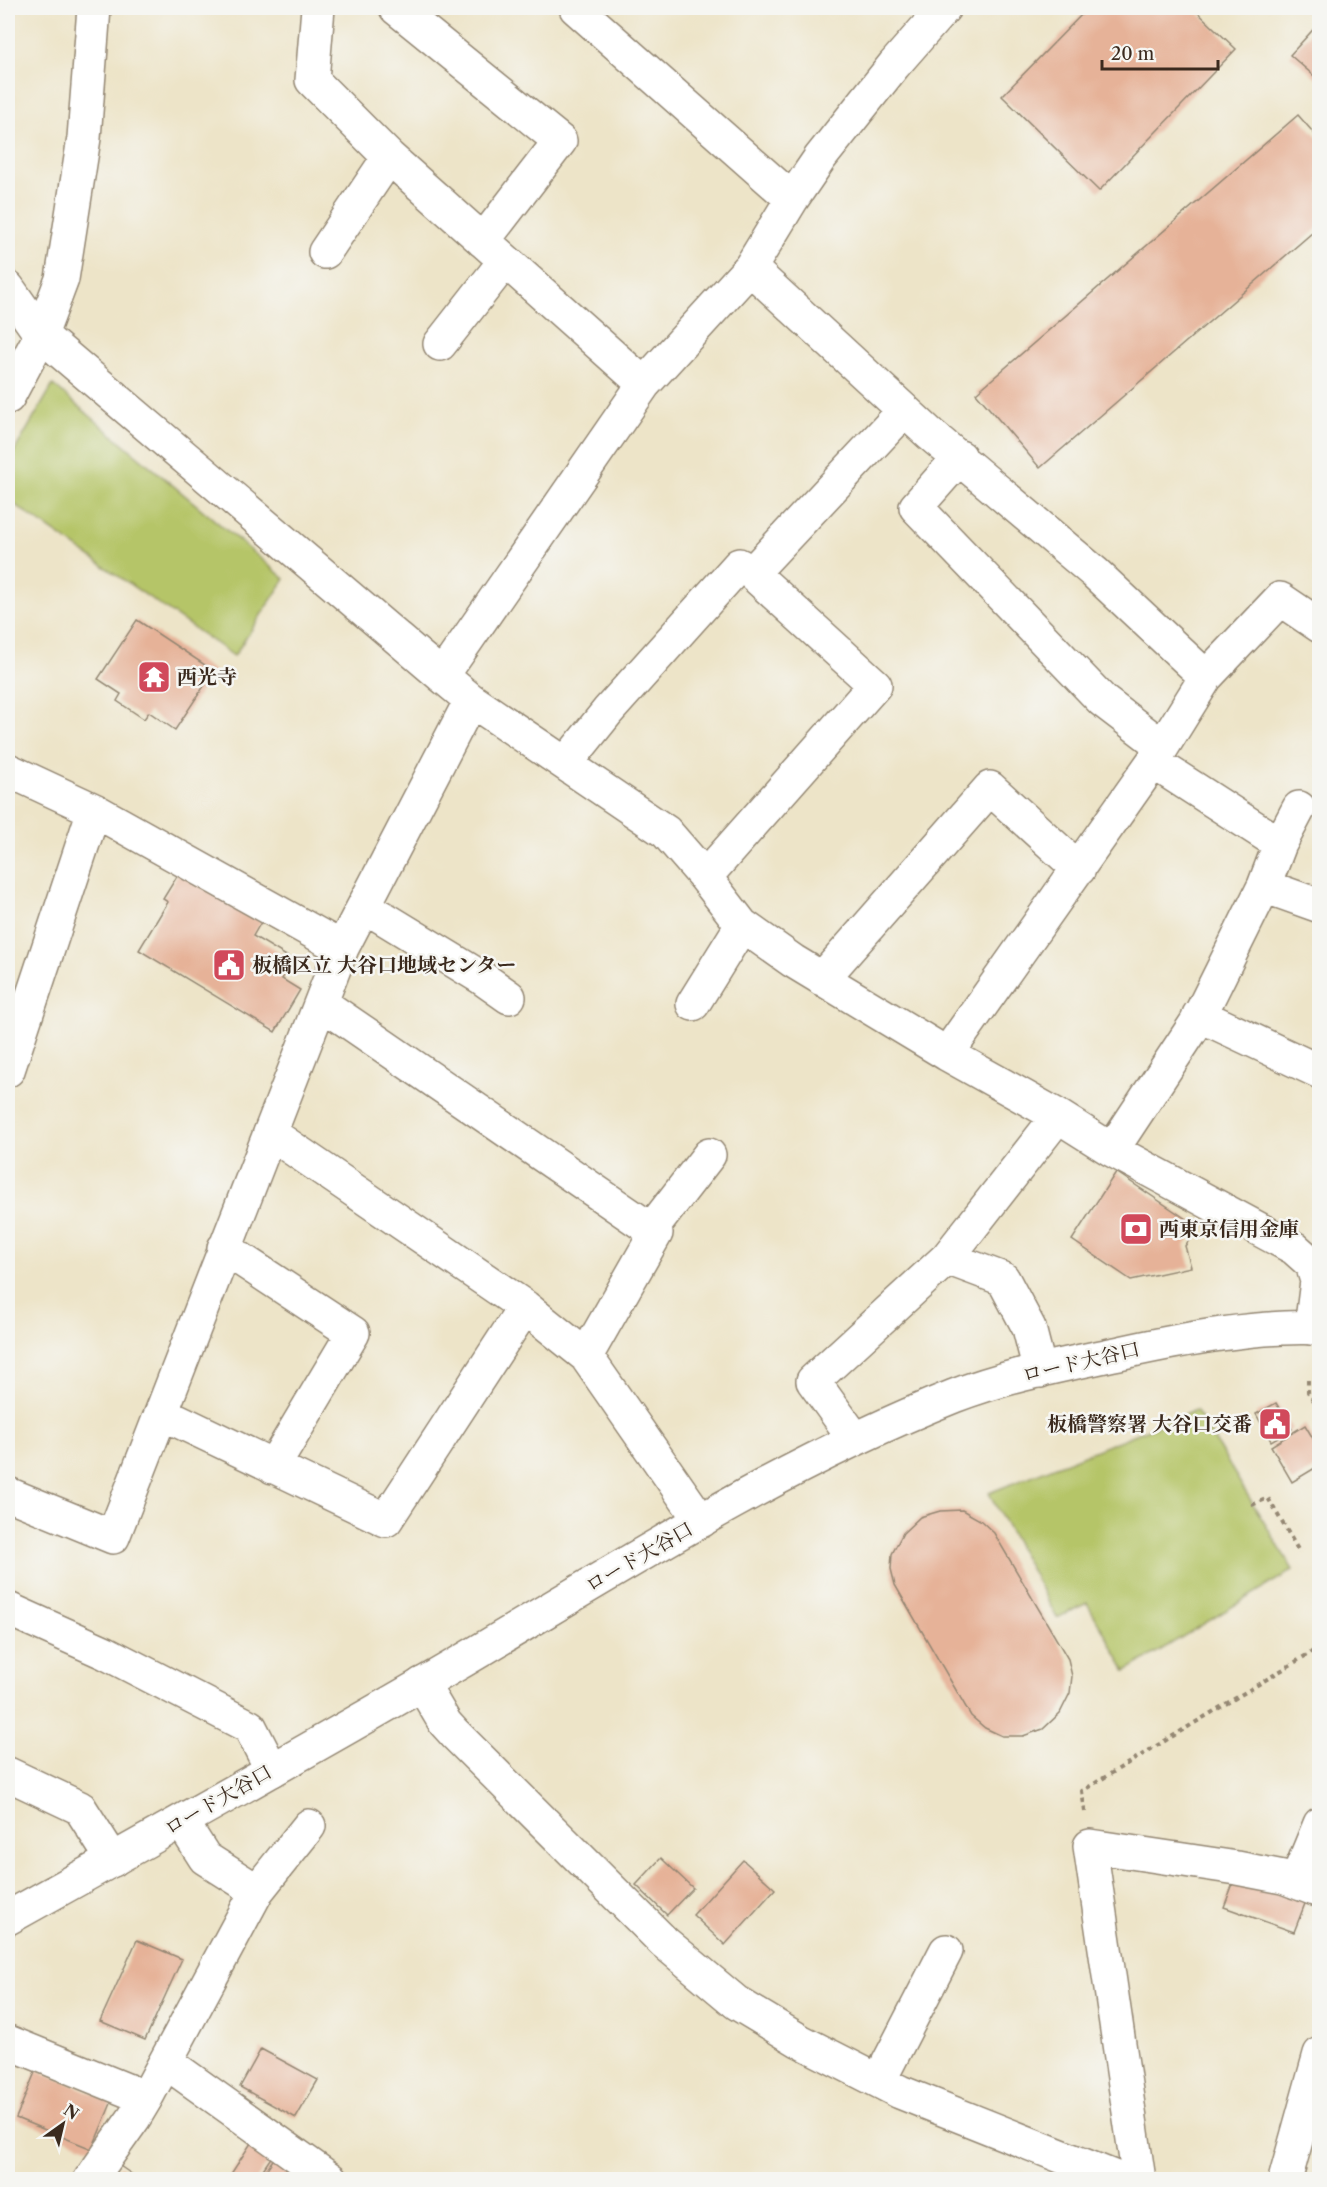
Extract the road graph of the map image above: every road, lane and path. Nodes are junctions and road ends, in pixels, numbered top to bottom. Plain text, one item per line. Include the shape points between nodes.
1 (94, 8) edge
2 (318, 8) edge
3 (396, 8) edge
4 (576, 8) edge
5 (944, 8) edge
6 (389, 157) junction
7 (792, 199) junction
8 (494, 251) junction
9 (325, 252) dead end
10 (750, 268) junction
11 (8, 288) edge
12 (8, 322) edge
13 (41, 334) junction
14 (440, 344) dead end
15 (644, 384) junction
16 (8, 397) edge
17 (904, 411) junction
18 (960, 457) junction
19 (752, 573) junction
20 (1320, 626) edge
21 (442, 676) junction
22 (1206, 677) junction
23 (471, 700) junction
24 (1158, 754) junction
25 (566, 764) junction
26 (8, 770) edge
27 (1299, 808) dead end
28 (94, 810) junction
29 (1280, 844) junction
30 (1079, 869) junction
31 (705, 877) junction
32 (1264, 886) junction
33 (364, 906) junction
34 (1320, 906) edge
35 (742, 925) junction
36 (342, 948) junction
37 (822, 979) junction
38 (509, 997) dead end
39 (321, 1003) junction
40 (693, 1004) dead end
41 (1199, 1015) junction
42 (947, 1054) junction
43 (8, 1070) edge
44 (1320, 1072) edge
45 (1058, 1116) junction
46 (270, 1133) junction
47 (1112, 1150) junction
48 (710, 1155) dead end
49 (651, 1230) junction
50 (224, 1248) junction
51 (947, 1258) junction
52 (525, 1307) junction
53 (1315, 1328) edge
54 (586, 1356) junction
55 (1040, 1371) junction
56 (1308, 1380) dead end
57 (1320, 1410) edge
58 (162, 1413) junction
59 (855, 1439) junction
60 (273, 1467) junction
61 (8, 1494) edge
62 (1252, 1505) dead end
63 (701, 1521) junction
64 (1300, 1553) dead end
65 (8, 1609) edge
66 (1320, 1647) edge
67 (422, 1684) junction
68 (272, 1770) junction
69 (8, 1774) edge
70 (182, 1822) junction
71 (1320, 1824) edge
72 (309, 1826) dead end
73 (1090, 1846) junction
74 (113, 1860) junction
75 (1308, 1887) edge
76 (257, 1891) junction
77 (8, 1918) edge
78 (946, 1951) dead end
79 (8, 2042) edge
80 (1320, 2054) edge
81 (166, 2062) junction
82 (879, 2081) junction
83 (146, 2098) junction
84 (90, 2180) edge
85 (331, 2180) edge
86 (1121, 2180) edge
87 (1139, 2180) edge
88 (1285, 2180) edge

1 - 13 street via 84,138 62,279
2 - 6 street via 312,80
3 - 8 street via 560,141
4 - 7 street
5 - 7 street via 820,158
6 - 8 street
6 - 9 street
7 - 10 street
8 - 14 street
8 - 15 street
10 - 15 street
10 - 17 street
11 - 13 street
12 - 13 street
13 - 16 street
13 - 21 street
15 - 21 street
17 - 18 street
17 - 19 street
18 - 22 street via 1094,572
18 - 24 street via 916,507
19 - 25 street via 739,565 608,711
19 - 31 street via 874,685
20 - 22 street via 1280,599
21 - 23 street
22 - 24 street
23 - 25 street
23 - 33 street
24 - 29 street
24 - 30 street
25 - 31 street via 666,832
26 - 28 street
27 - 29 street
28 - 36 street
28 - 43 street
29 - 32 street
30 - 37 street via 990,788
30 - 42 street
31 - 35 street
32 - 34 street
32 - 41 street
33 - 36 street
33 - 38 street
35 - 37 street
35 - 40 street
36 - 39 street
37 - 42 street
39 - 46 street
39 - 49 street
41 - 44 street
41 - 47 street
42 - 45 street
45 - 47 street
45 - 51 street
46 - 50 street
46 - 52 street
47 - 53 street via 1294,1248 1312,1264 1317,1281
48 - 49 street
49 - 54 street via 656,1233
50 - 58 street
50 - 60 street via 353,1333
51 - 55 street via 1003,1279 1029,1328
51 - 59 street via 813,1381
52 - 54 street
52 - 60 street via 386,1520
53 - 55 street, ロード大谷口 via 1184,1339
54 - 63 street
55 - 59 street, ロード大谷口 via 958,1395
56 - 57 path via 1308,1392
58 - 60 street
58 - 61 street via 113,1537
59 - 63 street, ロード大谷口
62 - 64 path via 1268,1498
63 - 67 street, ロード大谷口
65 - 68 street via 106,1653 250,1727
66 - 73 path via 1082,1791
67 - 68 street, ロード大谷口
67 - 82 street via 455,1734 664,1942 737,2003
68 - 70 street, ロード大谷口
69 - 74 street via 80,1808
70 - 74 street, ロード大谷口
70 - 76 street via 205,1858
71 - 75 street
72 - 76 street
73 - 75 street via 1237,1868
73 - 87 street
74 - 77 street, ロード大谷口
76 - 81 street
78 - 82 street
79 - 83 street
80 - 88 street
81 - 83 street
81 - 85 street
82 - 86 street
83 - 84 street

